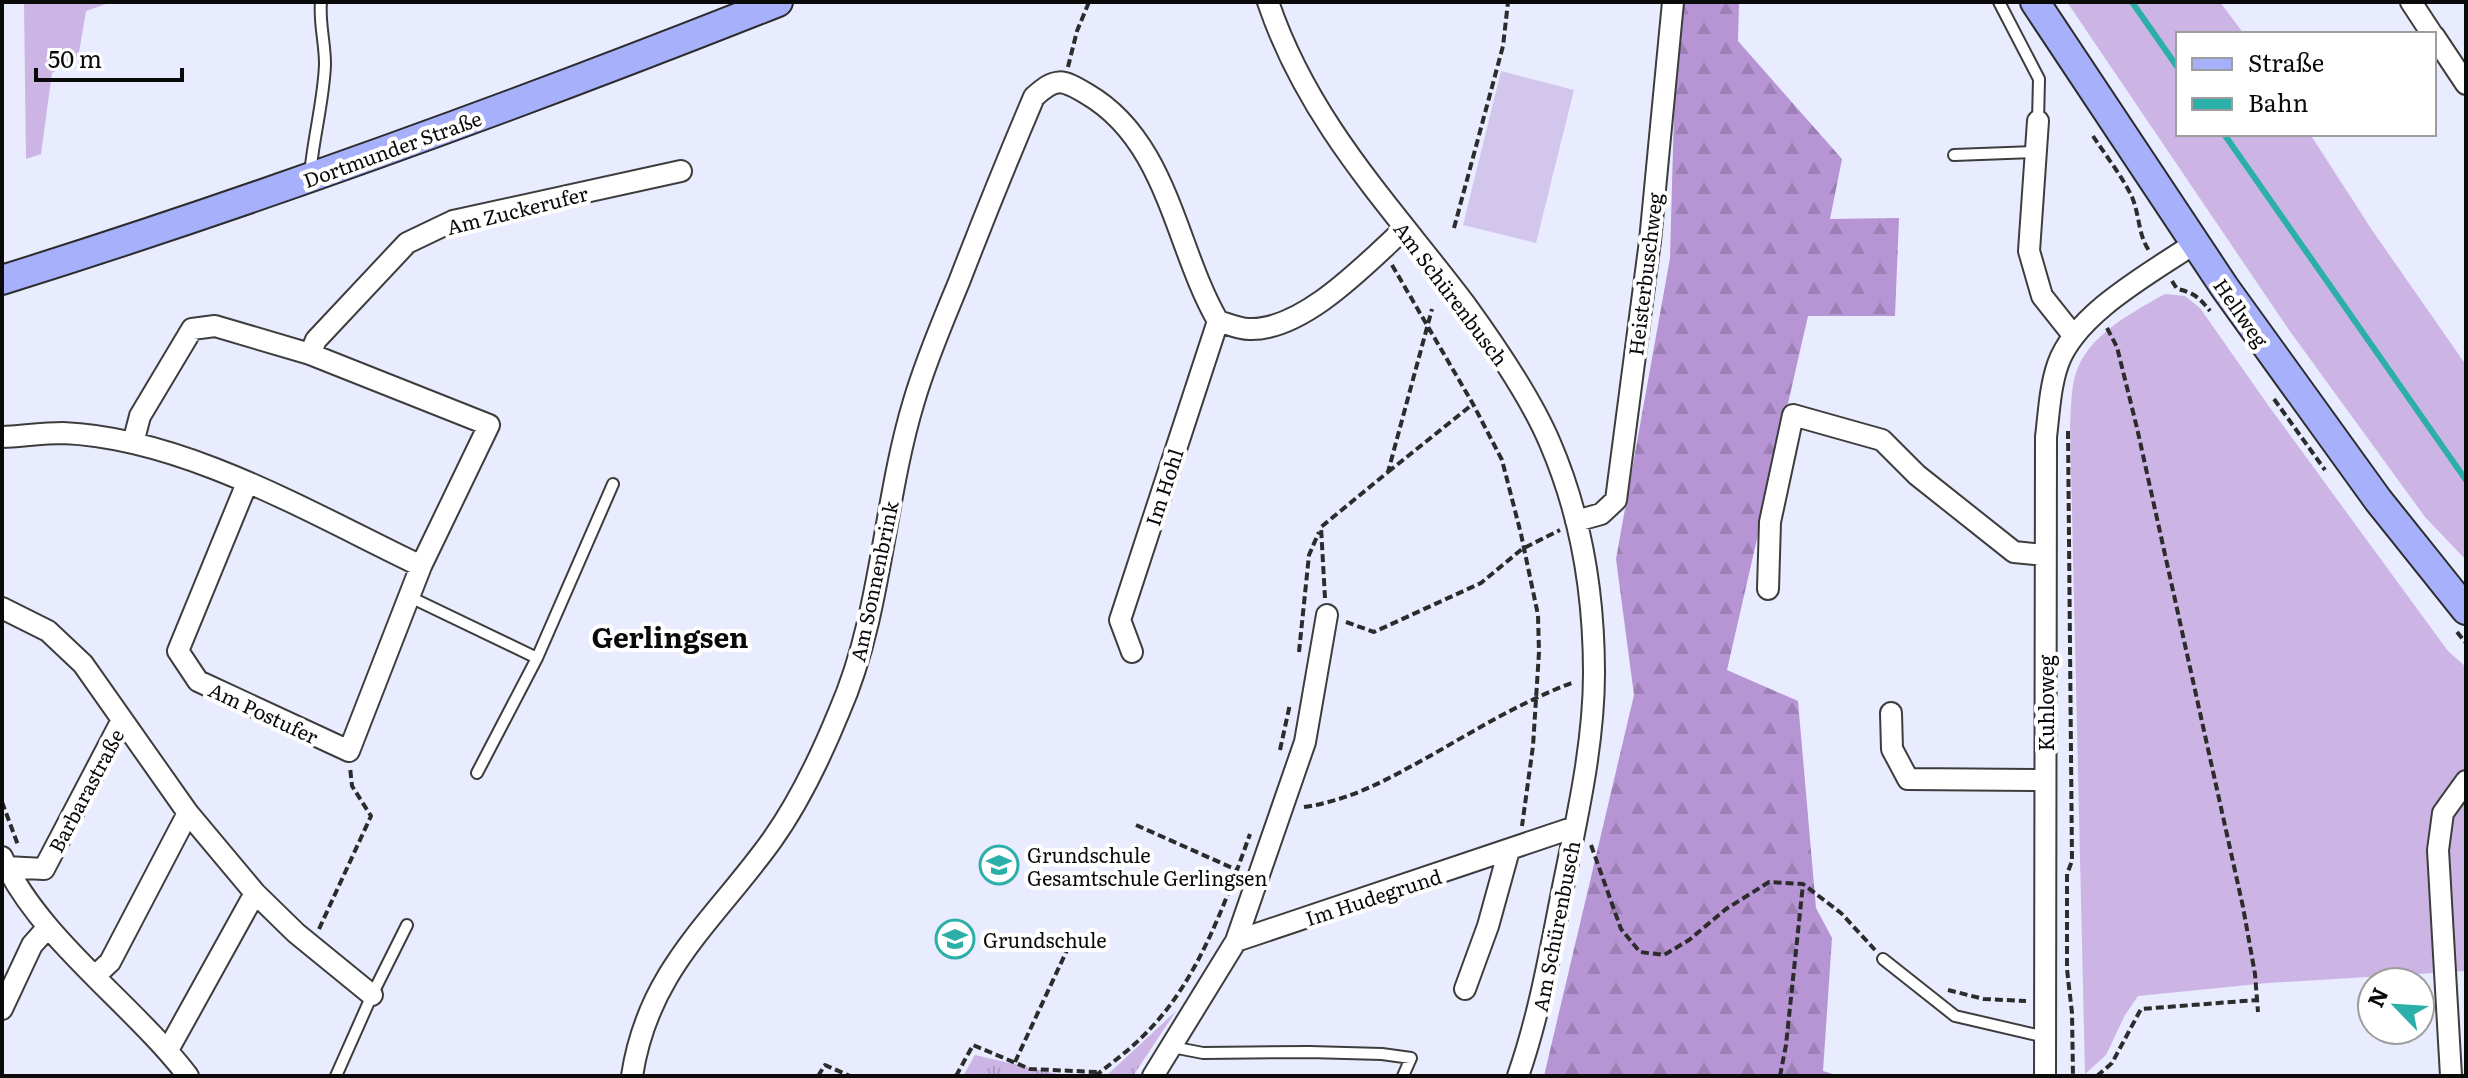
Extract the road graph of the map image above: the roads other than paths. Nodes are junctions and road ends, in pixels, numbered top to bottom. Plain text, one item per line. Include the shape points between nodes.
1 (321, 2) edge
2 (778, 2) edge
3 (1268, 2) edge
4 (1673, 2) edge
5 (1999, 2) edge
6 (2035, 2) edge
7 (2411, 2) edge
8 (2431, 32) edge
9 (2436, 39) edge
10 (2466, 84) edge
11 (2038, 121) joint
12 (2036, 152) junction
13 (1954, 155) dead end
14 (681, 171) dead end
15 (309, 177) junction
16 (1404, 229) junction
17 (2195, 243) junction
18 (2, 280) edge
19 (1218, 321) junction
20 (2073, 335) junction
21 (310, 354) junction
22 (2, 437) edge
23 (133, 443) junction
24 (247, 483) junction
25 (613, 484) dead end
26 (1576, 521) junction
27 (2045, 555) junction
28 (421, 566) junction
29 (1768, 589) dead end
30 (410, 597) junction
31 (2, 608) edge
32 (2466, 610) edge
33 (1327, 615) road end
34 (1132, 652) dead end
35 (537, 658) junction
36 (1891, 713) dead end
37 (122, 720) junction
38 (477, 773) dead end
39 (2045, 780) junction
40 (2466, 781) edge
41 (188, 813) junction
42 (1575, 827) junction
43 (1514, 848) junction
44 (4, 862) edge
45 (255, 893) junction
46 (407, 925) dead end
47 (48, 927) junction
48 (1236, 941) junction
49 (1883, 959) road end
50 (95, 976) junction
51 (1465, 989) dead end
52 (372, 995) junction
53 (2, 1009) edge
54 (2045, 1037) junction
55 (1172, 1047) junction
56 (168, 1050) junction
57 (188, 1076) edge
58 (336, 1076) edge
59 (632, 1076) edge
60 (1153, 1076) edge
61 (1403, 1076) edge
62 (1518, 1076) edge
63 (2045, 1076) edge
64 (2451, 1076) edge

1 - 15 lane via 325,68
2 - 15 main road, Dortmunder Straße via 585,79
3 - 16 street, Am Schürenbusch via 1314,104
4 - 26 street, Heisterbuschweg via 1650,241 1616,500 1601,514
5 - 11 lane via 2039,79
6 - 17 main road, Hellweg
7 - 8 street
9 - 10 street
11 - 12 street
12 - 13 lane
12 - 20 street via 2029,251 2033,271 2042,296
14 - 21 street, Am Zuckerufer via 453,221 407,243 316,340
15 - 18 main road, Dortmunder Straße
16 - 19 street via 1307,312 1282,325 1247,330
16 - 26 street, Am Schürenbusch via 1499,353 1549,439
17 - 20 street, Kuhloweg via 2119,295
17 - 32 main road, Hellweg via 2378,500
19 - 34 street, Im Hohl via 1120,620
19 - 59 street, Am Sonnenbrink via 1156,173 1131,132 1093,97 1065,81 1048,84 1034,97 914,401 862,647 841,709 772,840 672,966 648,1017
20 - 27 street, Kuhloweg via 2058,362 2051,394
21 - 23 street via 215,326 192,329 140,416
21 - 28 street via 489,425
22 - 23 street via 63,433
23 - 24 street
24 - 28 street
24 - 30 street, Am Postufer via 178,651 198,681 349,751
25 - 35 lane
26 - 42 street, Am Schürenbusch via 1590,598 1594,675
27 - 29 street via 2014,552 1917,475 1882,440 1793,415 1770,522
27 - 39 street, Kuhloweg
28 - 30 street
30 - 35 lane
31 - 37 street via 48,631 83,664
33 - 48 street via 1305,742
35 - 38 lane
36 - 39 street via 1892,749 1908,779
37 - 41 street
37 - 44 street, Barbarastraße via 44,869
39 - 54 street, Kuhloweg
40 - 64 street via 2443,813 2438,850
41 - 45 street
41 - 50 street via 110,962
42 - 43 street, Im Hudegrund
42 - 62 street, Am Schürenbusch via 1534,1031
43 - 48 street, Im Hudegrund
43 - 51 street
44 - 47 street, Barbarastraße
45 - 52 street
45 - 56 street
46 - 52 lane
47 - 50 street, Barbarastraße
47 - 53 street via 32,945
48 - 55 street
49 - 54 lane via 1955,1016
50 - 56 street, Barbarastraße
52 - 58 lane
54 - 63 street, Kuhloweg
55 - 60 street
55 - 61 lane via 1203,1053 1294,1051 1411,1058
56 - 57 street, Barbarastraße

